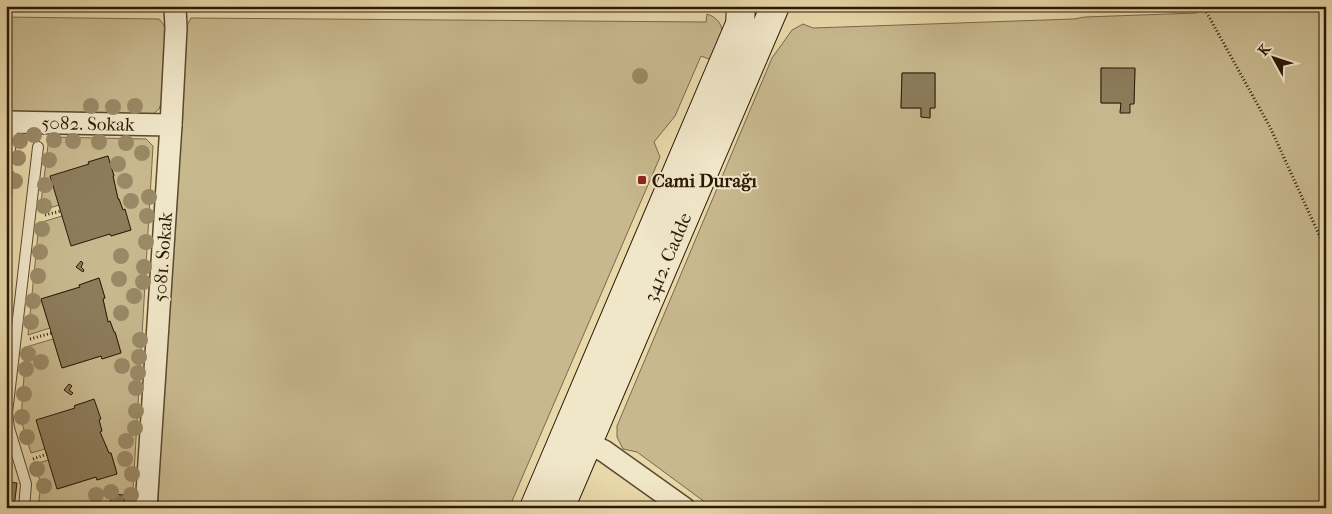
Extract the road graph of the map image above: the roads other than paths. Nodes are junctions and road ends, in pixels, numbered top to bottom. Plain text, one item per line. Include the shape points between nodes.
1 (175, 6) edge
2 (741, 6) edge
3 (748, 6) edge
4 (773, 6) edge
5 (10, 122) edge
6 (171, 125) junction
7 (38, 147) dead end
8 (6, 162) edge
9 (576, 439) junction
10 (24, 508) edge
11 (146, 508) edge
12 (534, 508) edge
13 (560, 508) edge
14 (684, 508) edge

1 - 6 street, 5081. Sokak
2 - 9 street, 3412. Cadde via 740,24
3 - 4 street
4 - 9 street, 3412. Cadde
5 - 6 street, 5082. Sokak
5 - 8 lane via 9,158
6 - 11 street, 5081. Sokak
7 - 10 lane via 7,413 26,484
9 - 12 street, 3412. Cadde
9 - 13 street, 3412. Cadde
9 - 14 street via 604,451

